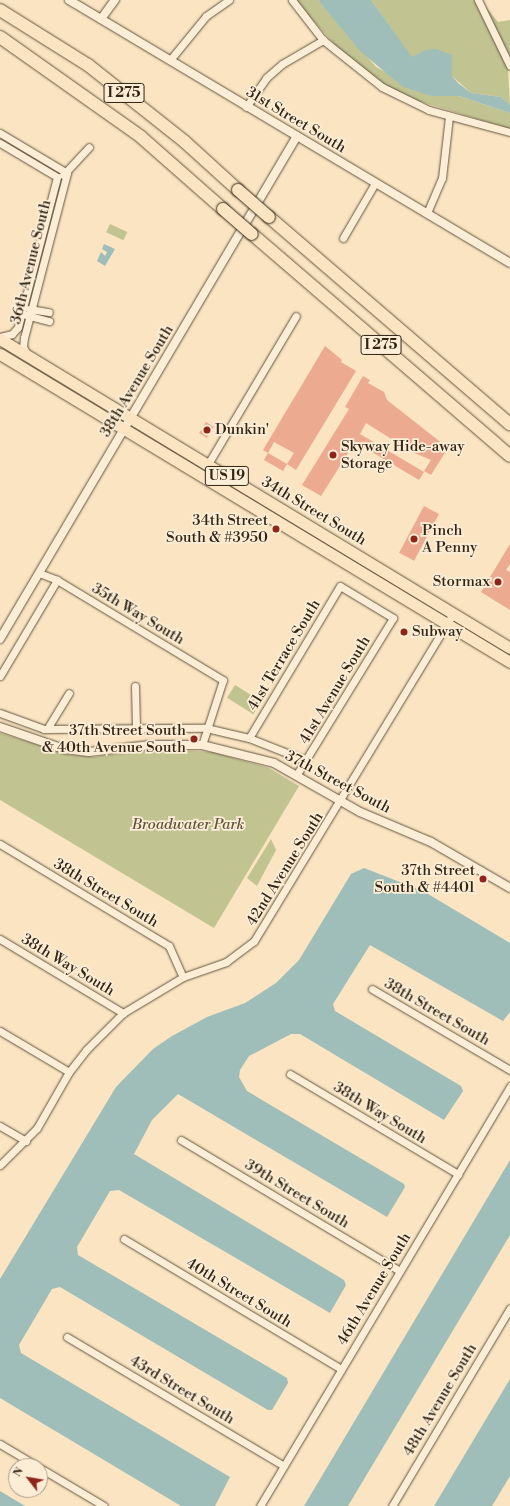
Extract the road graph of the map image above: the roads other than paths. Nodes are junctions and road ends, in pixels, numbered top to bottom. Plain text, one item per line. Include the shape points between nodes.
1 (69, 0) edge
2 (115, 0) edge
3 (229, 0) edge
4 (292, 0) edge
5 (478, 0) edge
6 (0, 10) edge
7 (101, 19) junction
8 (0, 37) edge
9 (322, 40) junction
10 (170, 60) junction
11 (510, 66) edge
12 (246, 107) junction
13 (449, 117) junction
14 (510, 132) edge
15 (0, 133) edge
16 (297, 136) junction
17 (0, 143) edge
18 (90, 147) dead end
19 (67, 173) junction
20 (57, 177) junction
21 (375, 183) junction
22 (427, 213) junction
23 (343, 238) dead end
24 (510, 263) edge
25 (23, 311) junction
26 (32, 312) junction
27 (49, 312) dead end
28 (296, 316) dead end
29 (49, 321) dead end
30 (0, 338) edge
31 (0, 346) edge
32 (15, 347) junction
33 (29, 356) junction
34 (5, 357) edge
35 (78, 385) junction
36 (132, 418) junction
37 (510, 424) edge
38 (125, 429) junction
39 (510, 456) edge
40 (208, 464) junction
41 (235, 495) junction
42 (278, 507) junction
43 (272, 517) junction
44 (319, 531) junction
45 (39, 573) junction
46 (57, 580) junction
47 (453, 614) junction
48 (393, 618) joint
49 (447, 624) junction
50 (0, 639) edge
51 (510, 648) edge
52 (510, 662) edge
53 (0, 676) edge
54 (135, 686) dead end
55 (69, 693) dead end
56 (0, 713) edge
57 (0, 727) edge
58 (136, 728) junction
59 (206, 728) junction
60 (47, 729) junction
61 (249, 738) junction
62 (202, 745) junction
63 (305, 760) junction
64 (297, 774) junction
65 (341, 801) junction
66 (0, 844) edge
67 (510, 888) edge
68 (0, 939) edge
69 (183, 977) junction
70 (372, 989) dead end
71 (123, 1013) junction
72 (0, 1031) edge
73 (510, 1070) edge
74 (69, 1072) junction
75 (290, 1074) dead end
76 (510, 1086) edge
77 (0, 1126) edge
78 (181, 1140) dead end
79 (26, 1141) junction
80 (0, 1165) edge
81 (458, 1174) junction
82 (124, 1239) dead end
83 (400, 1271) junction
84 (510, 1308) edge
85 (67, 1337) dead end
86 (341, 1369) junction
87 (0, 1444) edge
88 (24, 1458) edge
89 (284, 1466) junction
90 (48, 1473) edge
91 (104, 1506) edge
92 (260, 1506) edge
93 (392, 1506) edge

1 - 7 street, 31st Street South
2 - 7 street
3 - 10 street via 206,16
4 - 9 street
5 - 11 street
6 - 37 highway, I 275, bridge via 93,69 185,142
7 - 10 street, 31st Street South
8 - 39 highway, I 275, bridge via 141,137
9 - 12 street via 282,64 266,78
9 - 13 street via 382,87
10 - 12 street, 31st Street South
12 - 16 street, 31st Street South
13 - 14 street
13 - 22 street via 442,178
15 - 19 street
16 - 21 street, 31st Street South
16 - 36 street, 38th Avenue South
17 - 20 street
18 - 19 street, 36th Avenue South
19 - 20 street, 36th Avenue South
19 - 26 street, 36th Avenue South
20 - 25 street, 36th Avenue South
21 - 22 street, 31st Street South
21 - 23 street
22 - 24 street, 31st Street South
25 - 26 street
25 - 30 street, 36th Avenue South via 15,331
26 - 27 street
26 - 29 street
26 - 33 street, 36th Avenue South via 23,347
28 - 40 street
30 - 32 highway, 34th Street South / US 19
31 - 32 highway
32 - 33 highway, 34th Street South / US 19
33 - 35 highway, 34th Street South / US 19
34 - 35 highway via 22,360 63,383
34 - 38 highway, 34th Street South / US 19
35 - 36 highway, 34th Street South / US 19
36 - 38 street, 38th Avenue South
36 - 40 highway, 34th Street South / US 19
38 - 41 highway, 34th Street South / US 19
38 - 45 street, 38th Avenue South
40 - 42 highway, 34th Street South / US 19
41 - 42 highway via 250,498 267,508
41 - 43 highway, 34th Street South / US 19
42 - 44 highway, 34th Street South / US 19
43 - 44 highway via 281,517 304,530
43 - 49 highway, 34th Street South / US 19
44 - 47 highway, 34th Street South / US 19
45 - 46 street, 35th Way South
45 - 50 street, 38th Avenue South
46 - 53 street
46 - 59 street, 35th Way South via 223,680
47 - 49 street, 42nd Avenue South
47 - 51 highway, 34th Street South / US 19
48 - 61 street, 41st Terrace South via 340,586
48 - 63 street, 41st Avenue South via 311,755
49 - 52 highway, 34th Street South / US 19
49 - 65 street, 42nd Avenue South
54 - 58 street
55 - 60 street
56 - 60 street
57 - 62 street, 37th Street South via 58,747 89,752 151,745
58 - 59 street
58 - 60 street
59 - 61 street
59 - 62 street
61 - 63 street
62 - 64 street, 37th Street South via 274,763
63 - 64 street, 41st Avenue South
64 - 65 street, 37th Street South
65 - 67 street, 37th Street South via 378,821 431,842
65 - 69 street, 42nd Avenue South via 254,941 226,962
66 - 69 street, 38th Street South via 169,946
68 - 71 street, 38th Way South
69 - 71 street, 42nd Avenue South
70 - 73 street, 38th Street South
71 - 74 street, 42nd Avenue South via 86,1050
72 - 74 street
74 - 79 street, 42nd Avenue South
75 - 81 street, 38th Way South
76 - 81 street, 46th Avenue South
77 - 79 street
78 - 83 street, 39th Street South
79 - 80 street, 42nd Avenue South
81 - 83 street, 46th Avenue South
82 - 86 street, 40th Street South
83 - 86 street, 46th Avenue South
84 - 93 street, 48th Avenue South
85 - 89 street, 43rd Street South
86 - 89 street, 46th Avenue South
87 - 88 street
89 - 92 street, 46th Avenue South
90 - 91 street

